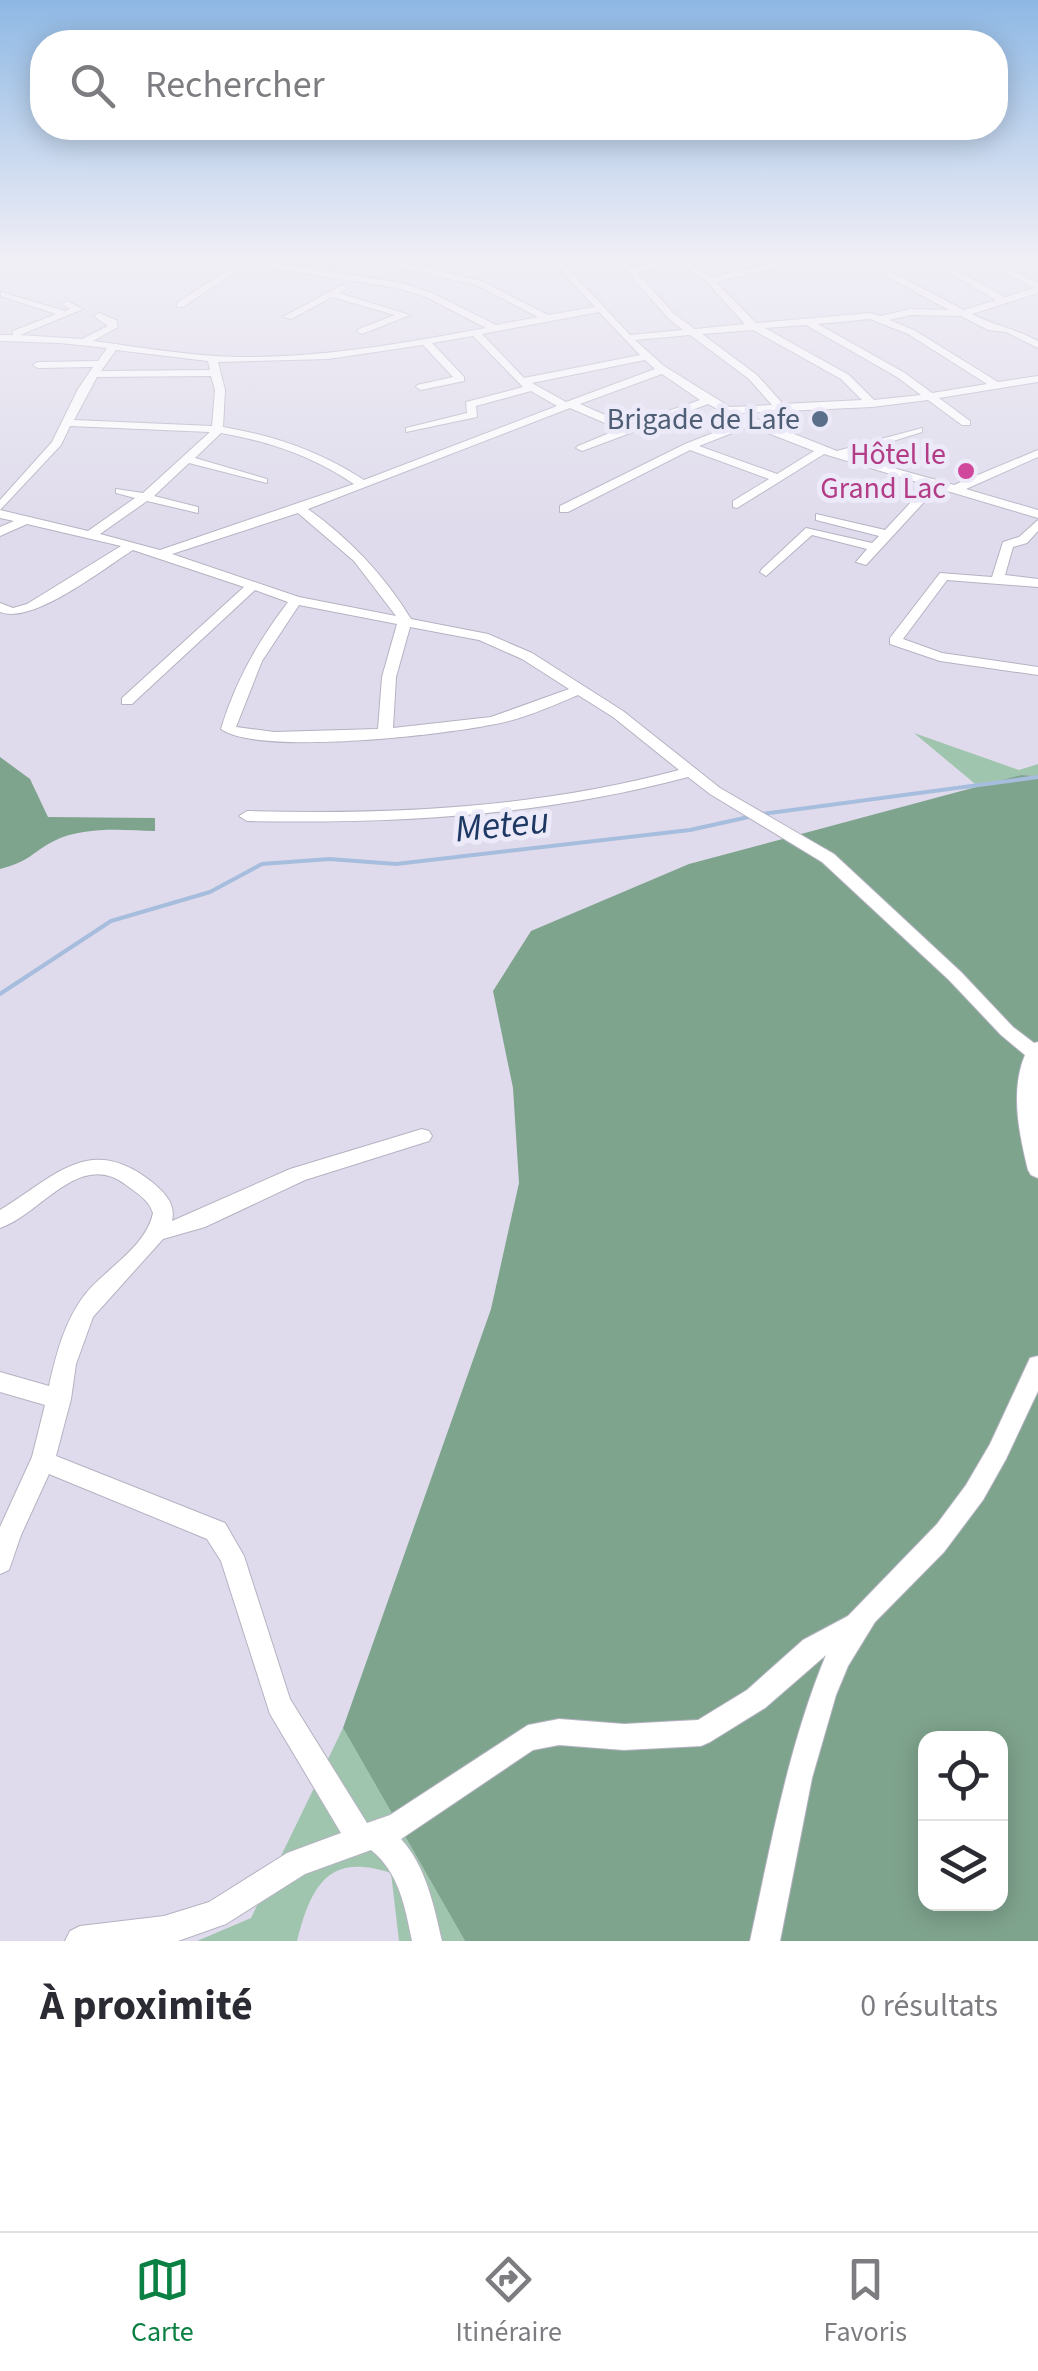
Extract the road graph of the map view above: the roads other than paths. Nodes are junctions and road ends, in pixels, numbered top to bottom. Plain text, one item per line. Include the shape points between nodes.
1 (111, 349) edge
2 (143, 349) edge
3 (371, 349) edge
4 (433, 349) edge
5 (491, 349) edge
6 (638, 349) edge
7 (713, 349) edge
8 (795, 349) edge
9 (853, 349) edge
10 (933, 349) edge
11 (212, 357) junction
12 (647, 357) junction
13 (38, 364) dead end
14 (96, 369) junction
15 (663, 370) junction
16 (216, 373) junction
17 (1038, 379) edge
18 (526, 385) junction
19 (421, 387) dead end
20 (998, 387) junction
21 (933, 397) junction
22 (710, 400) junction
23 (872, 404) junction
24 (568, 405) junction
25 (781, 408) junction
26 (726, 410) junction
27 (750, 422) junction
28 (966, 422) dead end
29 (68, 424) junction
30 (628, 429) junction
31 (410, 430) dead end
32 (918, 430) dead end
33 (217, 431) junction
34 (689, 446) junction
35 (582, 448) dead end
36 (830, 453) junction
37 (1038, 454) edge
38 (904, 456) dead end
39 (190, 460) junction
40 (873, 467) junction
41 (776, 477) junction
42 (263, 481) dead end
43 (935, 483) junction
44 (362, 484) junction
45 (955, 489) junction
46 (120, 491) dead end
47 (148, 495) junction
48 (737, 504) dead end
49 (300, 508) junction
50 (564, 509) dead end
51 (0, 510) edge
52 (194, 510) dead end
53 (1038, 514) edge
54 (820, 517) dead end
55 (25, 520) junction
56 (1038, 524) edge
57 (0, 532) edge
58 (92, 534) junction
59 (888, 534) junction
60 (132, 545) junction
61 (876, 548) junction
62 (161, 554) junction
63 (862, 562) dead end
64 (766, 572) dead end
65 (998, 578) junction
66 (1038, 583) edge
67 (251, 587) junction
68 (296, 600) junction
69 (0, 607) edge
70 (405, 620) junction
71 (1038, 671) edge
72 (580, 690) junction
73 (127, 701) dead end
74 (384, 732) junction
75 (691, 772) junction
76 (246, 816) dead end
77 (1036, 1050) edge
78 (422, 1136) dead end
79 (1038, 1170) edge
80 (0, 1220) edge
81 (156, 1232) junction
82 (1038, 1365) edge
83 (0, 1382) edge
84 (60, 1400) junction
85 (43, 1462) junction
86 (0, 1562) edge
87 (856, 1626) junction
88 (368, 1837) junction
89 (80, 1941) edge
90 (427, 1941) edge
91 (765, 1941) edge

1 - 14 street
2 - 11 street
3 - 11 street via 330,356
4 - 19 street via 460,379
5 - 18 street
6 - 12 street
7 - 25 street via 754,377
8 - 23 street via 846,377
9 - 21 street
10 - 20 street
11 - 16 street
12 - 15 street
12 - 18 street
13 - 14 street
14 - 16 street
14 - 29 street
15 - 22 street
15 - 24 street
16 - 33 street
17 - 20 street
18 - 24 street
18 - 31 street via 470,404 473,415
20 - 21 street
21 - 23 street
21 - 28 street
22 - 26 street
22 - 30 street
23 - 25 street
24 - 30 street
24 - 44 street
25 - 26 street
26 - 27 street
27 - 34 street
27 - 36 street
29 - 33 street
29 - 51 street
30 - 35 street
32 - 36 street
33 - 39 street
33 - 44 street via 309,449
34 - 41 street
34 - 50 street
36 - 40 street
36 - 41 street
37 - 45 street
38 - 40 street
39 - 42 street
39 - 47 street
40 - 43 street
41 - 48 street
43 - 45 street
43 - 59 street
44 - 49 street
45 - 53 street
46 - 47 street
47 - 52 street
47 - 58 street
49 - 62 street
49 - 70 street via 340,536
51 - 55 street
54 - 59 street
55 - 57 street
55 - 58 street
56 - 65 street via 1008,545
58 - 60 street
59 - 61 street
60 - 62 street
60 - 69 street via 24,610
61 - 63 street
61 - 64 street via 810,531
62 - 67 street
65 - 66 street
65 - 71 street via 946,574 896,644
67 - 68 street
67 - 73 street
68 - 70 street
68 - 74 street via 264,642 228,729 243,736
70 - 72 street via 508,647
70 - 74 street
72 - 74 street via 497,720
72 - 75 street
75 - 76 street via 630,790 429,816
75 - 77 street via 828,858 1007,1032
77 - 79 street via 1028,1113
78 - 81 street via 326,1162 251,1193 192,1228
80 - 81 street via 69,1172 96,1165 118,1169 162,1204
81 - 84 street via 85,1310
82 - 87 street via 982,1483 945,1534
83 - 84 street
84 - 85 street
85 - 86 street via 16,1512
85 - 88 street via 216,1531 236,1569 279,1706
87 - 88 street via 812,1649 756,1700 702,1733 559,1732 528,1738 398,1826
87 - 91 street via 826,1690 800,1777
88 - 89 street via 297,1863 216,1914 164,1930
88 - 90 street via 397,1853

